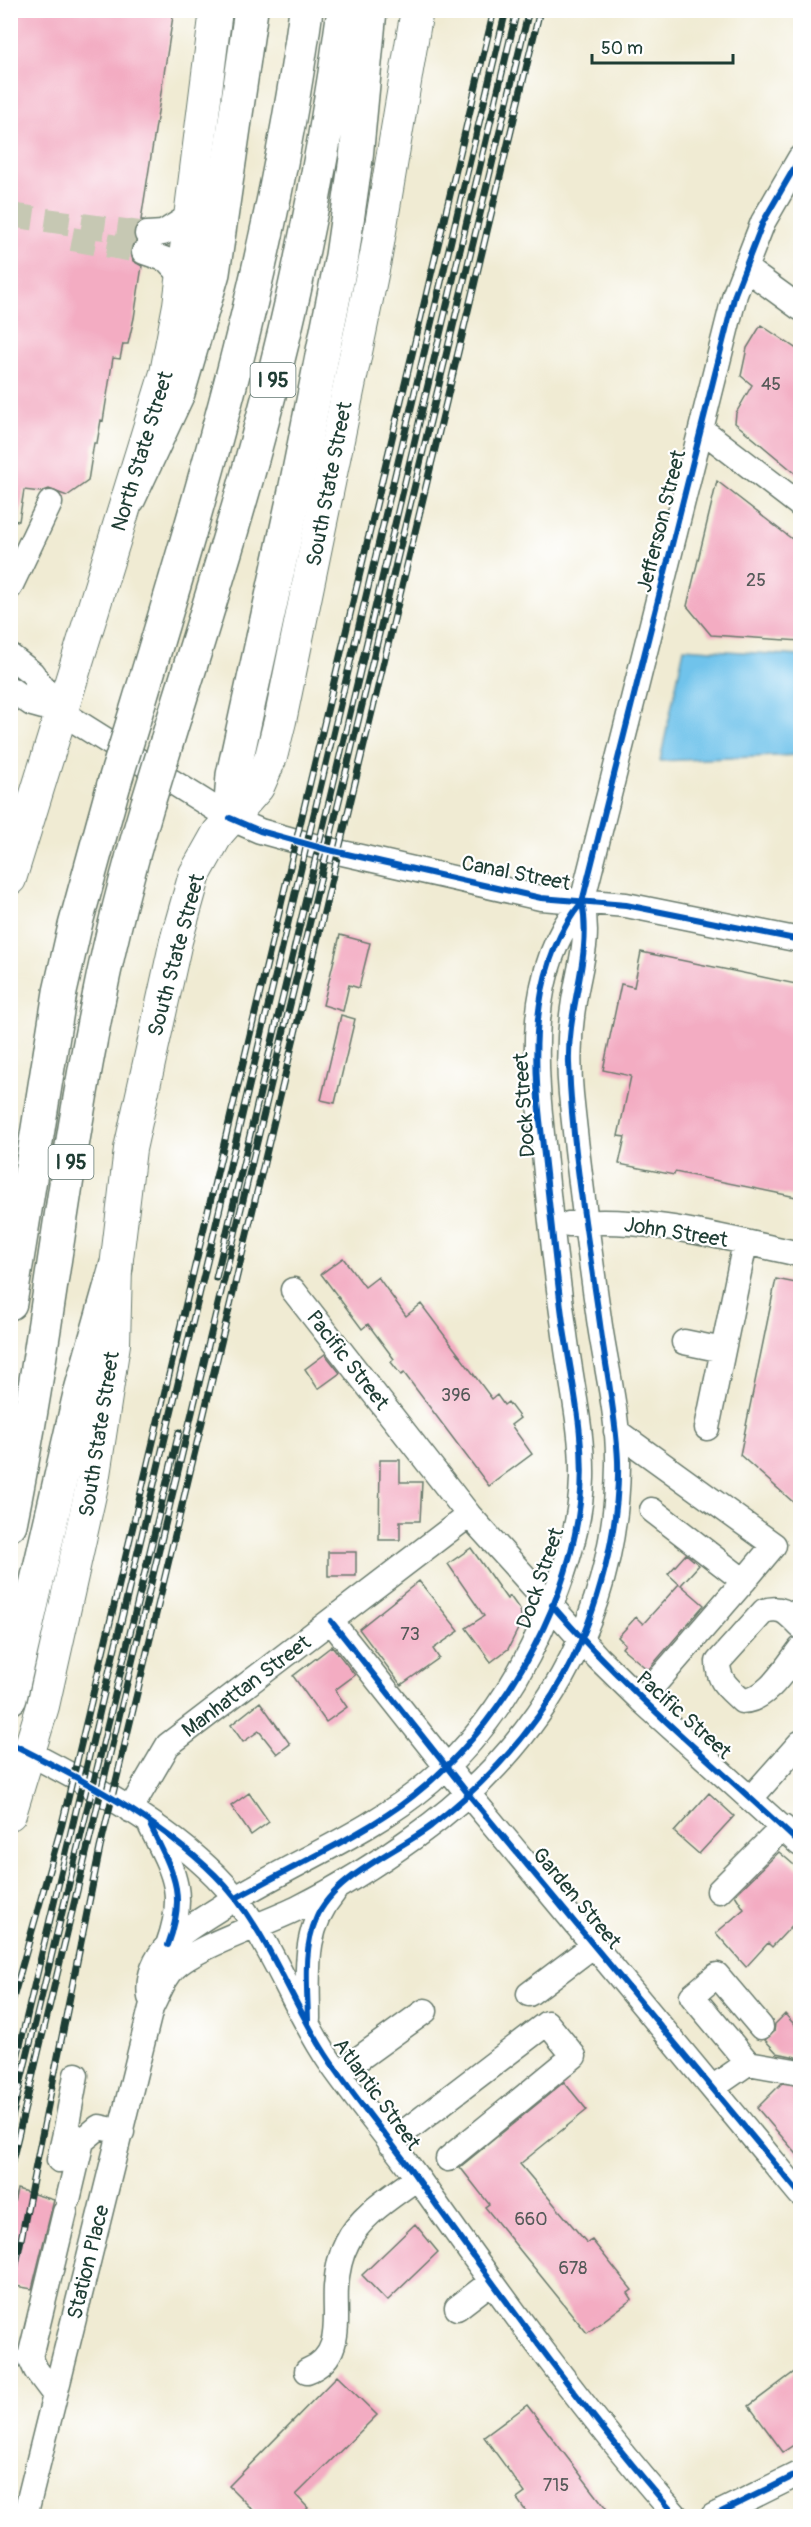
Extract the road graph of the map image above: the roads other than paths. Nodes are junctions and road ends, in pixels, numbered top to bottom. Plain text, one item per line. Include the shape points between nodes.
1 (216, 10) edge
2 (251, 10) edge
3 (306, 10) edge
4 (344, 10) edge
5 (370, 10) edge
6 (417, 10) edge
7 (801, 158) edge
8 (190, 216) junction
9 (745, 268) junction
10 (183, 277) junction
11 (801, 308) edge
12 (701, 429) junction
13 (129, 498) junction
14 (50, 503) dead end
15 (801, 505) edge
16 (10, 586) edge
17 (10, 656) edge
18 (10, 689) edge
19 (61, 712) junction
20 (230, 818) junction
21 (10, 879) edge
22 (582, 902) junction
23 (801, 940) edge
24 (585, 1222) junction
25 (551, 1226) junction
26 (745, 1243) junction
27 (801, 1254) edge
28 (116, 1268) junction
29 (293, 1290) dead end
30 (10, 1303) edge
31 (684, 1342) dead end
32 (723, 1350) junction
33 (707, 1428) dead end
34 (616, 1431) junction
35 (652, 1510) dead end
36 (469, 1515) junction
37 (10, 1524) edge
38 (744, 1581) junction
39 (552, 1605) junction
40 (331, 1621) junction
41 (801, 1626) edge
42 (582, 1640) junction
43 (801, 1649) edge
44 (12, 1693) edge
45 (641, 1700) junction
46 (801, 1743) edge
47 (20, 1748) edge
48 (446, 1766) junction
49 (469, 1795) junction
50 (751, 1797) junction
51 (10, 1814) edge
52 (140, 1816) junction
53 (783, 1827) junction
54 (801, 1844) edge
55 (340, 1886) junction
56 (719, 1891) dead end
57 (236, 1898) junction
58 (256, 1927) junction
59 (168, 1945) junction
60 (594, 1945) junction
61 (529, 1994) dead end
62 (151, 2008) junction
63 (425, 2011) dead end
64 (308, 2024) junction
65 (760, 2027) dead end
66 (748, 2063) junction
67 (801, 2072) edge
68 (339, 2073) junction
69 (76, 2074) dead end
70 (712, 2088) junction
71 (122, 2132) junction
72 (74, 2135) junction
73 (390, 2143) junction
74 (448, 2159) dead end
75 (59, 2160) dead end
76 (417, 2178) junction
77 (801, 2194) edge
78 (491, 2282) junction
79 (457, 2308) dead end
80 (307, 2371) dead end
81 (54, 2394) junction
82 (801, 2473) edge
83 (25, 2517) edge
84 (676, 2517) edge
85 (713, 2517) edge

1 - 8 main road, North State Street
2 - 13 highway via 213,273 178,393
3 - 30 highway, I 95, bridge via 281,168 250,314 204,489 75,926 60,992
4 - 37 highway, I 95, bridge via 320,168 276,370 240,503 148,803 99,997 34,1404
5 - 20 highway via 342,256 233,775
6 - 20 main road, South State Street via 376,255 280,721 258,787
7 - 9 street, Jefferson Street via 763,222
8 - 10 main road, North State Street
8 - 10 street via 146,243
9 - 11 street
9 - 12 street, Jefferson Street
10 - 13 main road, North State Street via 166,374
12 - 15 street
12 - 22 street, Jefferson Street
13 - 19 main road, North State Street
14 - 16 street
17 - 19 street via 32,673
18 - 19 street via 32,704
19 - 20 street, Canal Street
19 - 21 main road, North State Street
20 - 22 street, Canal Street via 260,831 325,849 541,898
20 - 28 main road, South State Street via 195,874 178,931 130,1149
22 - 23 street, Canal Street via 626,905
22 - 24 street via 587,937 569,1042
22 - 25 street, Dock Street via 564,923 556,941 536,1037 536,1082
24 - 25 street, John Street
24 - 26 street, John Street via 646,1225
24 - 34 street
25 - 39 street, Dock Street via 582,1476 572,1544
26 - 27 street, John Street
26 - 32 street
28 - 44 highway via 80,1394
28 - 47 main road, South State Street via 114,1344 93,1481 47,1687
29 - 36 street, Pacific Street
31 - 32 street
32 - 33 street
34 - 38 street via 774,1545
34 - 42 street via 618,1465 612,1529 602,1578
35 - 38 street
36 - 39 street, Pacific Street
36 - 40 street, Manhattan Street
38 - 45 street
39 - 42 street, Pacific Street
39 - 48 street, Dock Street via 509,1690
40 - 48 street, Garden Street
40 - 52 street, Manhattan Street via 168,1745
41 - 43 street via 784,1610 764,1611 718,1662 718,1672 722,1683 742,1701 753,1701
42 - 45 street, Pacific Street
42 - 49 street via 525,1735
45 - 50 street, Pacific Street
46 - 50 street
47 - 51 main road, South State Street
47 - 52 street, Atlantic Street
48 - 49 street, Garden Street
48 - 57 street, Dock Street via 391,1812
49 - 55 street via 407,1843
49 - 60 street, Garden Street
50 - 53 street, Pacific Street
52 - 57 street, Atlantic Street via 213,1873
52 - 59 street via 178,1890 177,1923
53 - 54 street, Pacific Street
53 - 56 street
55 - 58 street
55 - 64 street via 322,1906 312,1932
57 - 58 street, Atlantic Street
57 - 59 street, Station Place
58 - 62 street, Station Place via 178,1964
58 - 64 street, Atlantic Street
59 - 62 street, Station Place via 151,1973
60 - 61 street
60 - 70 street, Garden Street
62 - 71 street, Station Place
63 - 68 street
64 - 68 street, Atlantic Street
65 - 66 street via 717,1975 692,1996
66 - 67 street
66 - 70 street
68 - 73 street, Atlantic Street
69 - 72 street
70 - 77 street, Garden Street
71 - 72 street via 99,2127
71 - 81 street, Station Place
72 - 75 street
72 - 81 street via 67,2206 30,2357
73 - 74 street via 547,2023 574,2056
73 - 76 street, Atlantic Street
76 - 78 street, Atlantic Street
76 - 80 street via 365,2219 347,2242 337,2275 338,2323 331,2349 319,2367
78 - 79 street
78 - 84 street, Atlantic Street via 584,2407
81 - 83 street, Station Place
82 - 85 street

